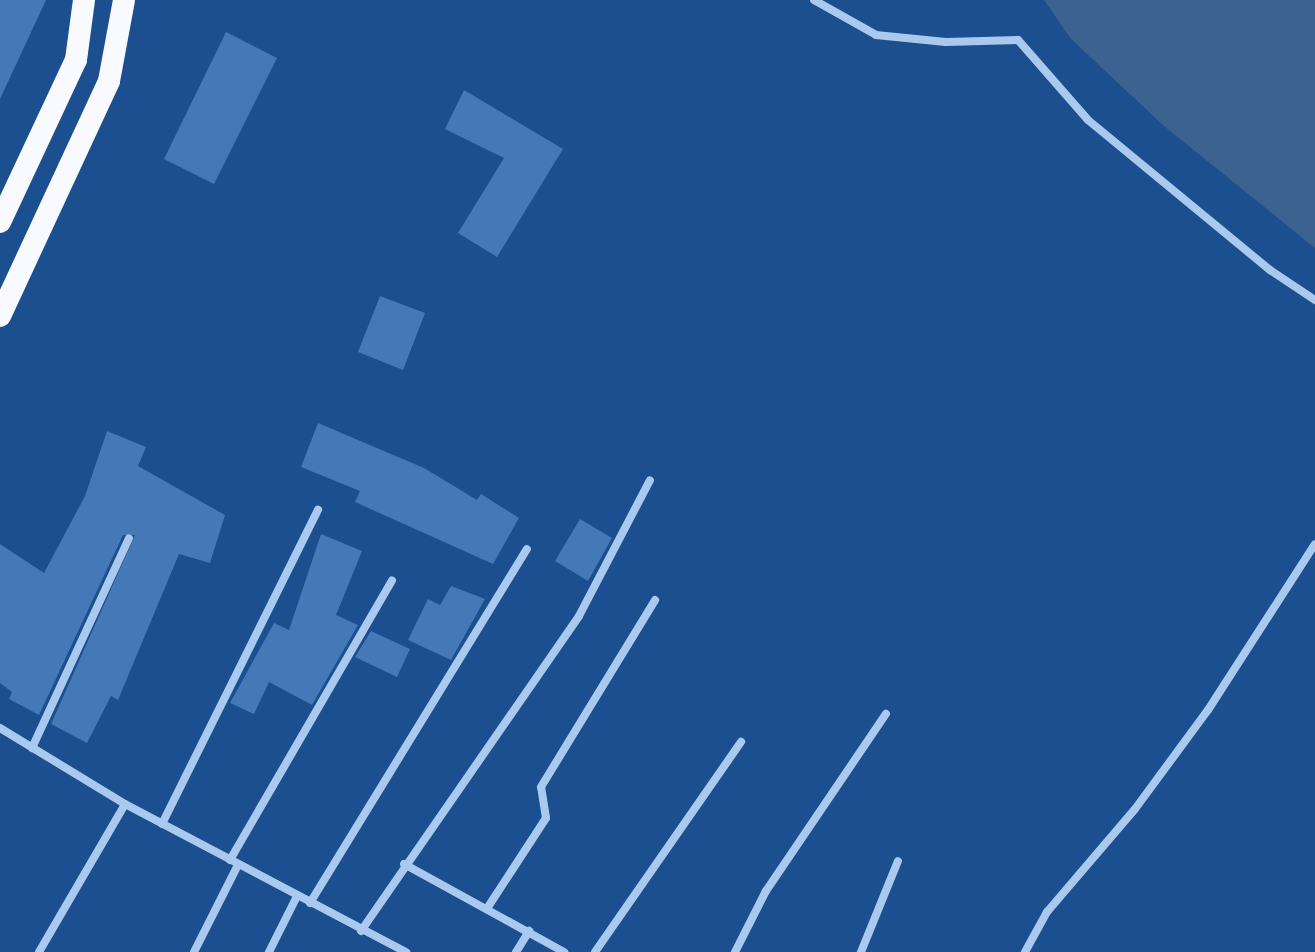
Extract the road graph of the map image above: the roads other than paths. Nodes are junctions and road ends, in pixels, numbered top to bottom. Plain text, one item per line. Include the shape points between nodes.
1 (84, 0) edge
2 (124, 0) edge
3 (814, 0) edge
4 (0, 222) edge
5 (1315, 300) edge
6 (0, 316) edge
7 (650, 480) dead end
8 (318, 510) dead end
9 (129, 538) dead end
10 (1315, 544) edge
11 (527, 549) dead end
12 (392, 580) dead end
13 (655, 600) dead end
14 (886, 714) dead end
15 (0, 728) edge
16 (741, 742) dead end
17 (32, 748) junction
18 (125, 804) junction
19 (162, 824) junction
20 (898, 861) dead end
21 (234, 862) junction
22 (404, 864) junction
23 (297, 896) junction
24 (310, 903) junction
25 (488, 907) junction
26 (361, 931) junction
27 (529, 931) junction
28 (39, 952) edge
29 (194, 952) edge
30 (269, 952) edge
31 (406, 952) edge
32 (516, 952) edge
33 (564, 952) edge
34 (595, 952) edge
35 (735, 952) edge
36 (861, 952) edge
37 (1025, 952) edge

1 - 4 highway via 76,60
2 - 6 highway via 109,81
3 - 5 street via 876,35 946,42 1018,40 1088,120 1270,270
7 - 22 street via 579,616
8 - 19 street
9 - 17 street
10 - 37 street via 1208,710 1135,809 1047,912
11 - 24 street
12 - 21 street
13 - 25 street via 541,787 546,818
14 - 35 street via 766,891
15 - 17 street
16 - 34 street
17 - 18 street
18 - 19 street
18 - 28 street
19 - 21 street
20 - 36 street
21 - 23 street
21 - 29 street
22 - 25 street
22 - 26 street
23 - 24 street
23 - 30 street
24 - 26 street
25 - 27 street
26 - 31 street
27 - 32 street
27 - 33 street

